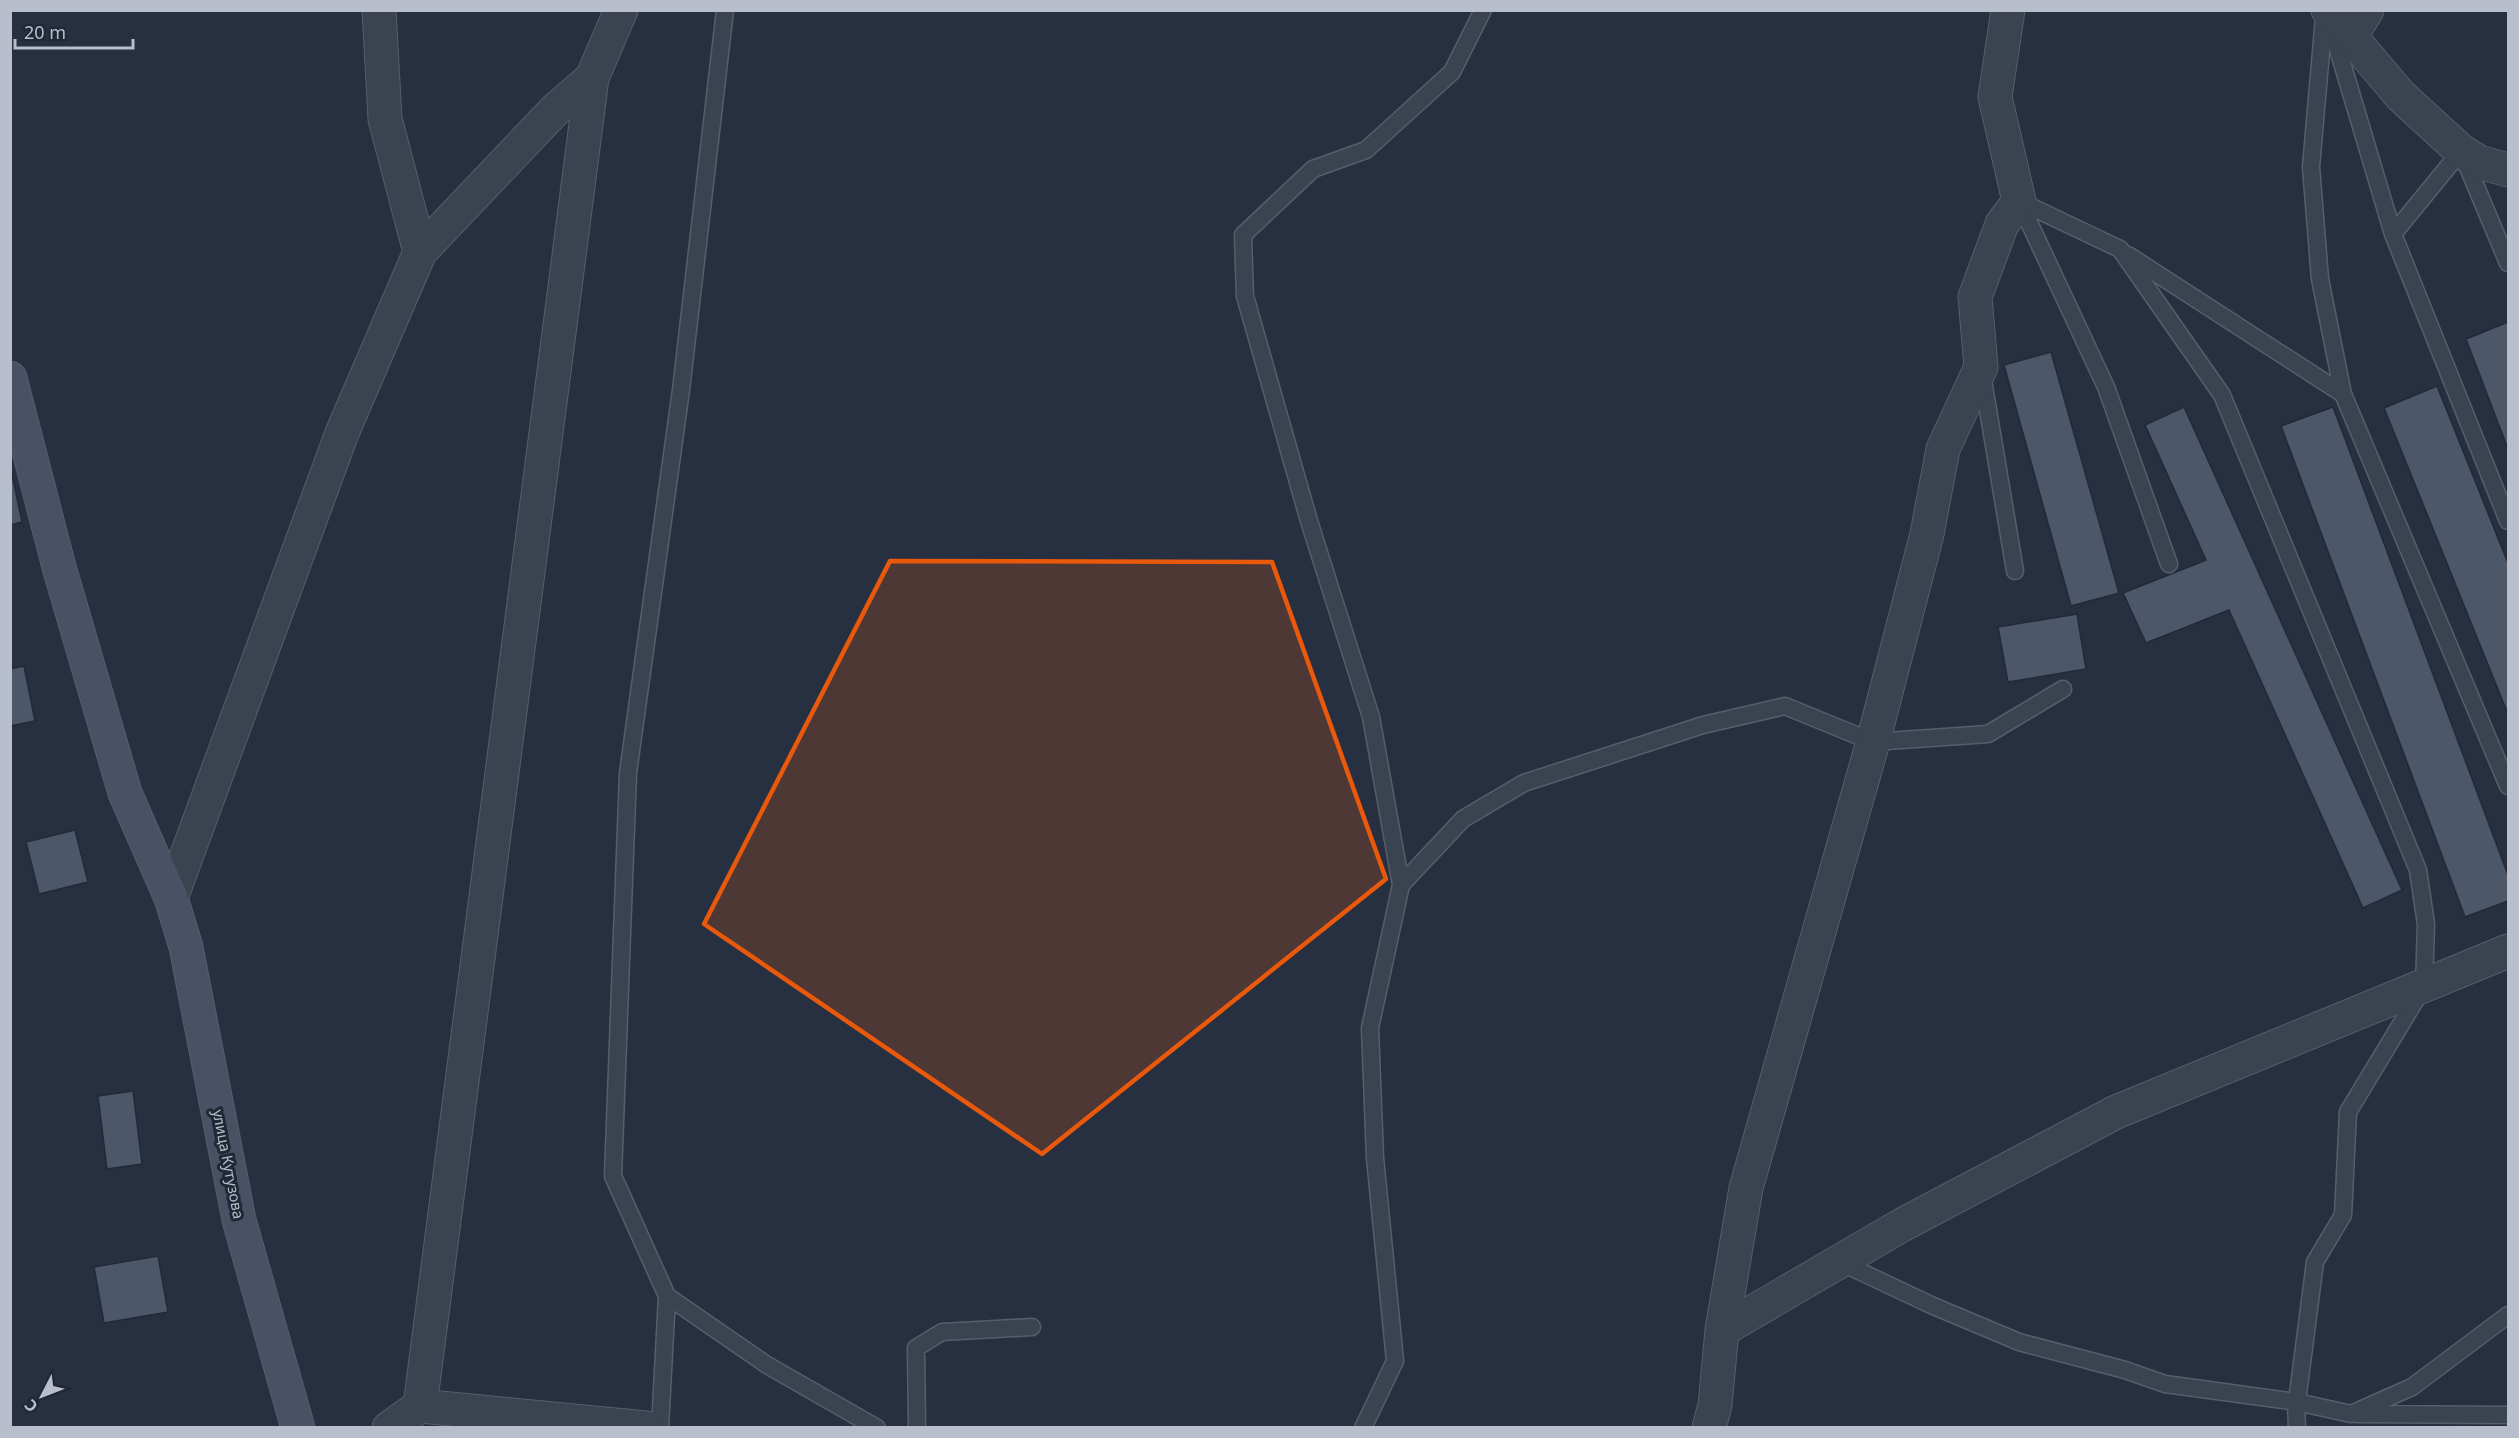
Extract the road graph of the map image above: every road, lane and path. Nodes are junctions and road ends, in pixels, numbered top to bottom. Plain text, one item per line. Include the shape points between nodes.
1 (380, 10) edge
2 (621, 10) edge
3 (725, 10) edge
4 (1483, 10) edge
5 (2008, 10) edge
6 (2326, 10) edge
7 (2359, 23) edge
8 (592, 78) junction
9 (2461, 151) junction
10 (2508, 170) edge
11 (2019, 201) junction
12 (2393, 234) junction
13 (2120, 249) junction
14 (420, 252) junction
15 (2508, 263) edge
16 (1981, 367) junction
17 (10, 378) edge
18 (2343, 394) junction
19 (2508, 521) edge
20 (2169, 564) dead end
21 (2015, 571) dead end
22 (2063, 689) dead end
23 (1873, 742) junction
24 (2508, 786) edge
25 (1401, 885) junction
26 (171, 898) junction
27 (2508, 951) edge
28 (2424, 986) junction
29 (1840, 1262) junction
30 (667, 1296) junction
31 (2508, 1316) edge
32 (1032, 1327) dead end
33 (1722, 1330) junction
34 (2297, 1402) junction
35 (420, 1406) junction
36 (2350, 1414) junction
37 (2508, 1415) edge
38 (571, 1424) edge
39 (298, 1428) edge
40 (389, 1428) edge
41 (646, 1428) edge
42 (660, 1428) edge
43 (877, 1428) edge
44 (917, 1428) edge
45 (1363, 1428) edge
46 (1709, 1428) edge
47 (2297, 1428) edge

1 - 14 street via 385,119
2 - 8 street
3 - 30 lane via 681,390 628,773 613,1176
4 - 25 lane via 1452,72 1366,150 1313,169 1243,235 1245,296 1309,521 1371,717
5 - 11 street via 1995,97
6 - 7 street
6 - 12 lane
6 - 18 lane via 2311,166 2320,279
7 - 9 street via 2401,96
8 - 14 street via 555,110
8 - 35 street
9 - 10 street via 2479,162
9 - 12 lane
9 - 15 lane
11 - 13 lane
11 - 16 street via 2002,224 1975,297
11 - 20 lane via 2106,387
12 - 19 lane
13 - 18 lane
13 - 28 lane via 2222,395 2418,870 2426,924
14 - 26 street via 342,432
16 - 21 lane
16 - 23 street via 1943,449 1927,534
17 - 26 street, улица Кутузова via 59,567 125,794
18 - 24 lane
22 - 23 lane via 1988,734
23 - 25 lane via 1785,706 1703,724 1524,783 1463,819
23 - 33 street via 1746,1188
25 - 45 lane via 1370,1028 1375,1158 1395,1361
26 - 39 street, улица Кутузова via 186,947 239,1220
27 - 28 street
28 - 29 street via 2116,1112
28 - 34 lane via 2348,1112 2343,1215 2315,1262
29 - 33 street
29 - 34 lane via 2019,1342 2165,1384
30 - 42 lane
30 - 43 lane via 767,1365
31 - 36 lane via 2412,1388
32 - 44 lane via 942,1332 916,1348
33 - 46 street
34 - 36 lane
34 - 47 lane
35 - 38 street
35 - 40 street
36 - 37 lane
38 - 41 street

